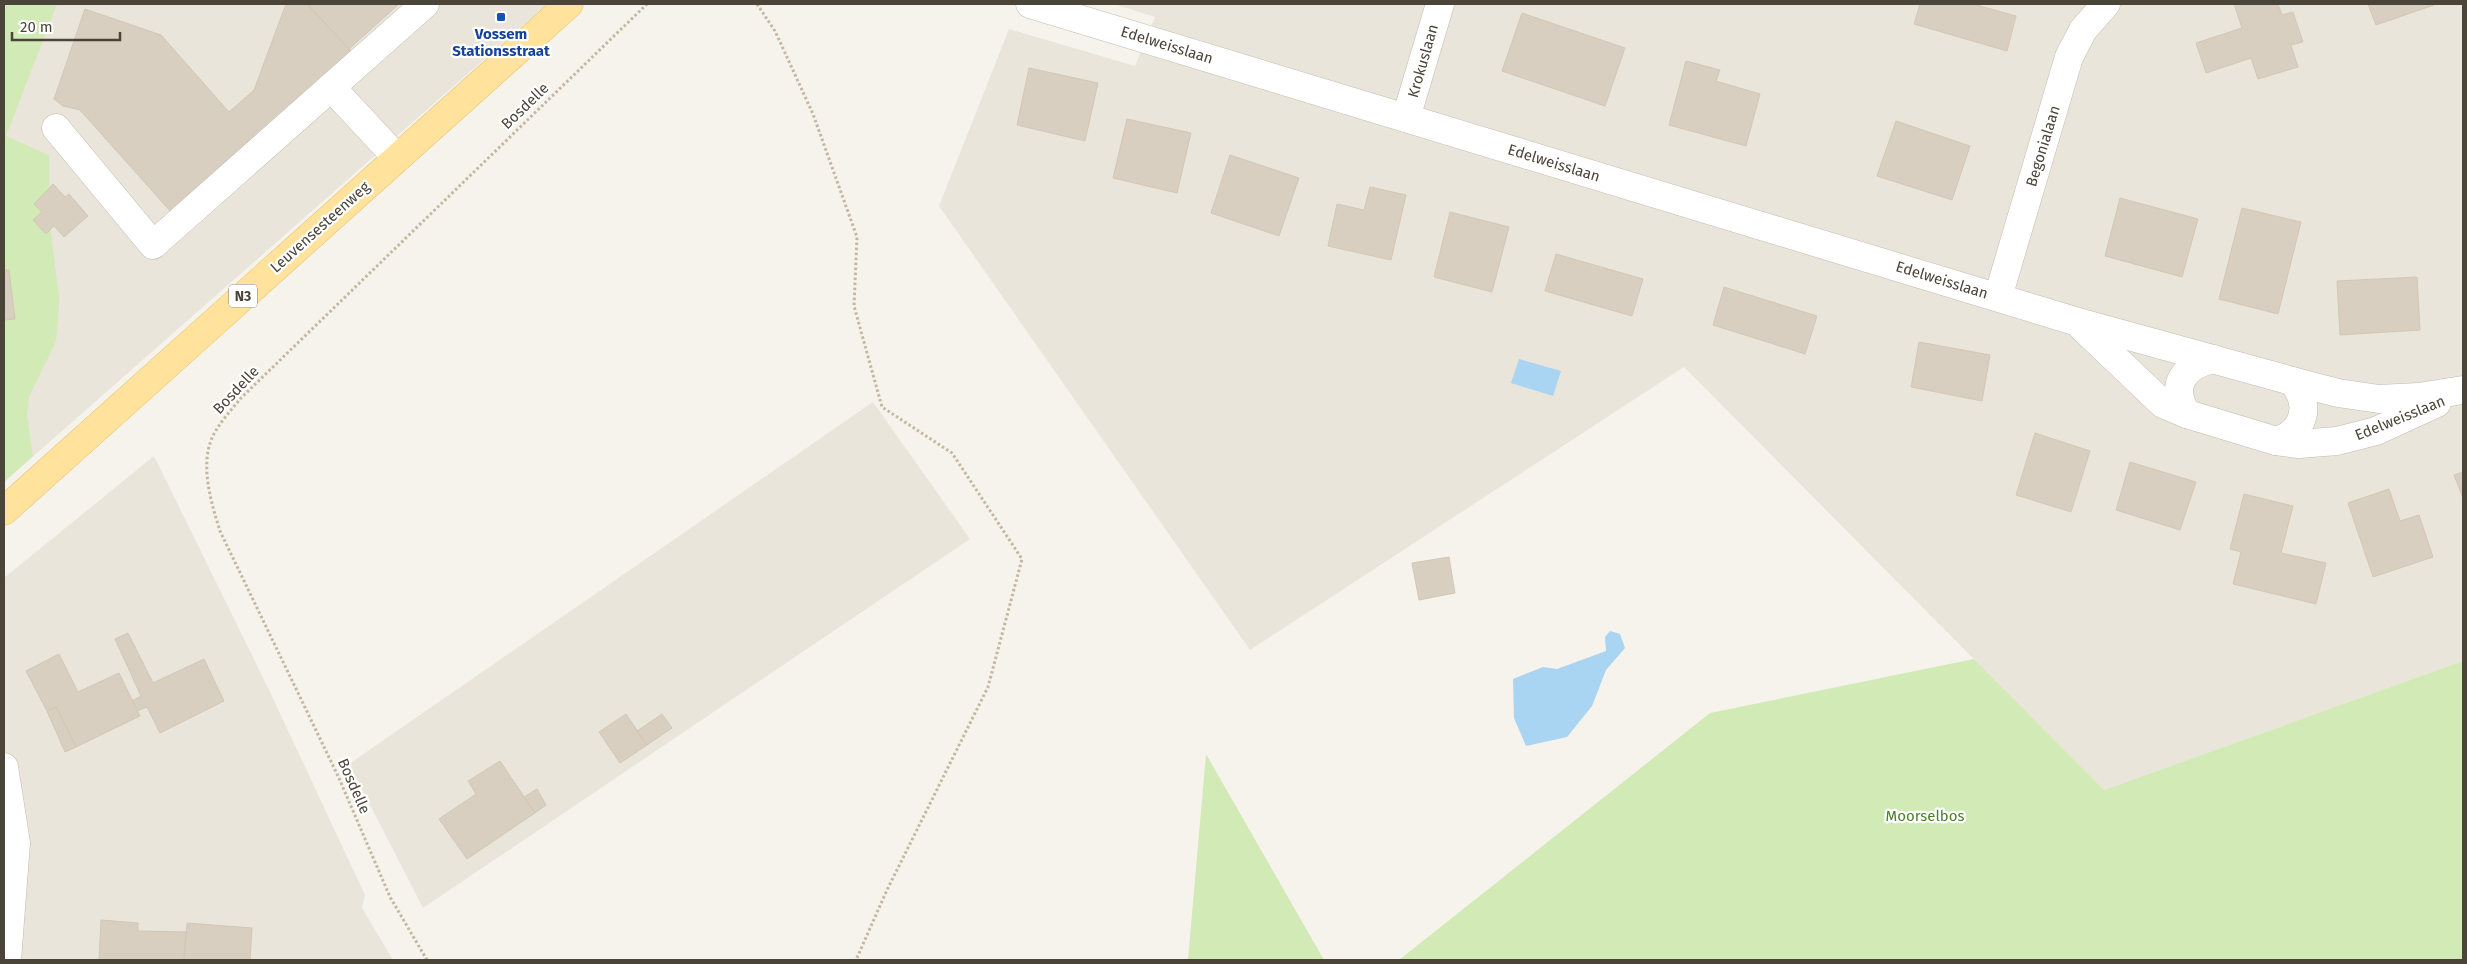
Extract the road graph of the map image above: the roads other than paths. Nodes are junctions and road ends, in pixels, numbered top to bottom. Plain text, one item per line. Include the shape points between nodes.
1 (425, 4) edge
2 (570, 4) edge
3 (1030, 4) edge
4 (1440, 4) edge
5 (2106, 4) edge
6 (331, 87) junction
7 (1406, 118) junction
8 (56, 128) dead end
9 (397, 158) junction
10 (1998, 297) junction
11 (2078, 322) junction
12 (2213, 359) junction
13 (2292, 381) junction
14 (2463, 391) edge
15 (2187, 414) junction
16 (2276, 441) junction
17 (4, 510) edge
18 (4, 766) edge
19 (7, 960) edge

1 - 6 street
2 - 9 main road, Leuvensesteenweg / N3
3 - 7 street, Edelweisslaan
4 - 7 street, Krokuslaan
5 - 10 street, Begonialaan via 2083,30 2069,57
6 - 8 street via 153,245
6 - 9 street
7 - 10 street, Edelweisslaan
9 - 17 main road, Leuvensesteenweg / N3
10 - 11 street, Edelweisslaan
11 - 12 street, Edelweisslaan
11 - 15 street, Edelweisslaan via 2154,397
12 - 13 street, Edelweisslaan
12 - 15 street via 2194,365 2182,378 2179,397
13 - 14 street, Edelweisslaan via 2379,399 2418,398
13 - 16 street via 2303,397 2304,416 2293,433
14 - 16 street, Edelweisslaan via 2358,436 2320,444
15 - 16 street, Edelweisslaan
18 - 19 street via 16,843

